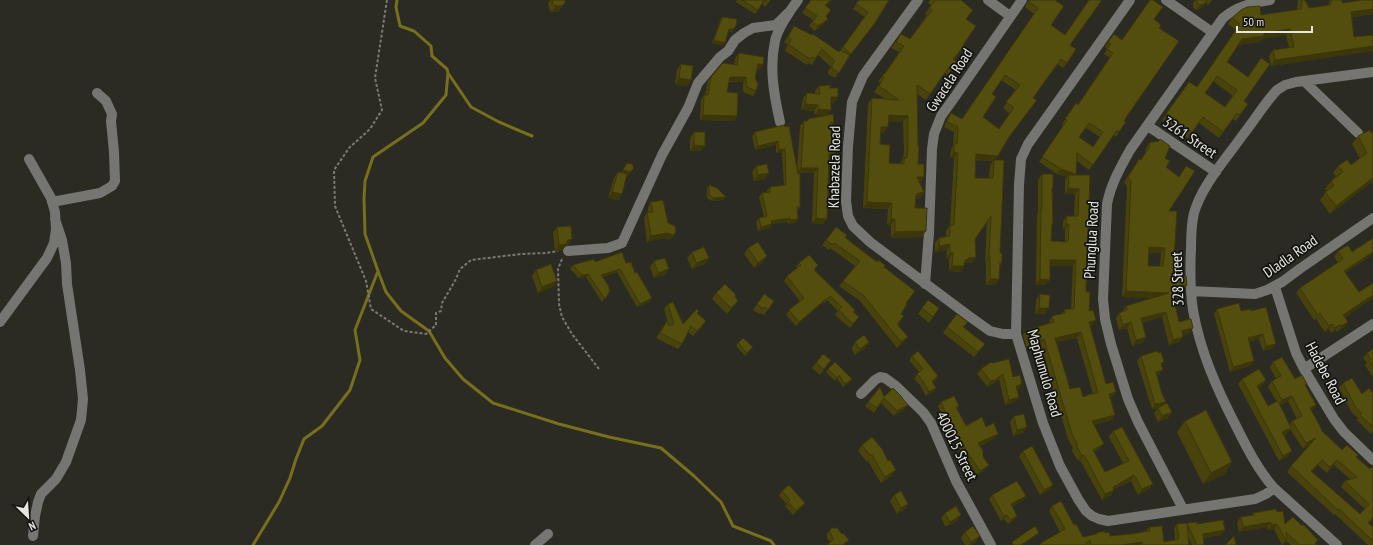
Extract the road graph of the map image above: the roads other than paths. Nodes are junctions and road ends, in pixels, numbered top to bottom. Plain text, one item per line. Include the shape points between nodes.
1 (798, 0) edge
2 (918, 0) edge
3 (988, 0) edge
4 (1022, 0) edge
5 (1130, 0) edge
6 (1166, 0) edge
7 (1270, 0) edge
8 (788, 13) junction
9 (1010, 16) junction
10 (1212, 32) junction
11 (1373, 72) edge
12 (1304, 81) junction
13 (97, 93) dead end
14 (780, 122) dead end
15 (1148, 126) junction
16 (1358, 133) dead end
17 (28, 159) dead end
18 (1216, 172) junction
19 (52, 202) junction
20 (1373, 218) edge
21 (55, 219) junction
22 (568, 251) road end
23 (925, 284) junction
24 (1275, 287) junction
25 (1191, 291) junction
26 (0, 322) edge
27 (1373, 324) edge
28 (1016, 334) junction
29 (1304, 369) junction
30 (861, 394) dead end
31 (1373, 460) edge
32 (1274, 488) junction
33 (1183, 509) junction
34 (548, 534) dead end
35 (32, 536) dead end
36 (535, 545) edge
37 (991, 545) edge
38 (1337, 545) edge

1 - 8 street
2 - 23 street, Khabazela Road via 863,76 855,92 850,118 846,201 848,216 856,230
3 - 9 street
4 - 9 street, Gwacela Road
5 - 28 street, Maphumulo Road via 1024,150 1019,185
6 - 10 street
7 - 10 street, Phunglua Road via 1243,5 1231,11
8 - 14 street via 775,39 773,59 773,92
8 - 22 street via 776,25 753,28 744,33 698,83 622,243 608,248
9 - 23 street, Gwacela Road via 941,116 934,134
10 - 15 street, Phunglua Road
11 - 12 street, 328 Street
12 - 16 street
12 - 18 street, 328 Street via 1285,85 1277,90
13 - 19 street via 106,101 112,114 115,180 112,186 100,193
15 - 18 street, 3261 Street
15 - 33 street, Phunglua Road via 1116,173 1110,190 1106,210 1103,299 1111,344 1128,399
17 - 19 street
18 - 25 street, 328 Street via 1194,214 1191,230
19 - 21 street
20 - 24 street, Dladla Road
21 - 26 street via 54,243 47,258
21 - 35 street via 66,263 83,399 81,420 66,462 41,494 38,502
23 - 28 street, Khabazela Road via 990,331
24 - 25 street, Dladla Road via 1255,294
24 - 29 street, Hadebe Road via 1296,353
25 - 32 street, 328 Street via 1198,335 1209,369 1247,446
27 - 29 street
28 - 33 street, Maphumulo Road via 1052,448 1086,511 1092,516 1108,521
29 - 31 street, Hadebe Road via 1334,419
30 - 37 street, 400015 Street via 875,380 885,378 923,412 931,423 956,481
32 - 33 street, Maphumulo Road via 1255,499
32 - 38 street, 328 Street
34 - 36 street

